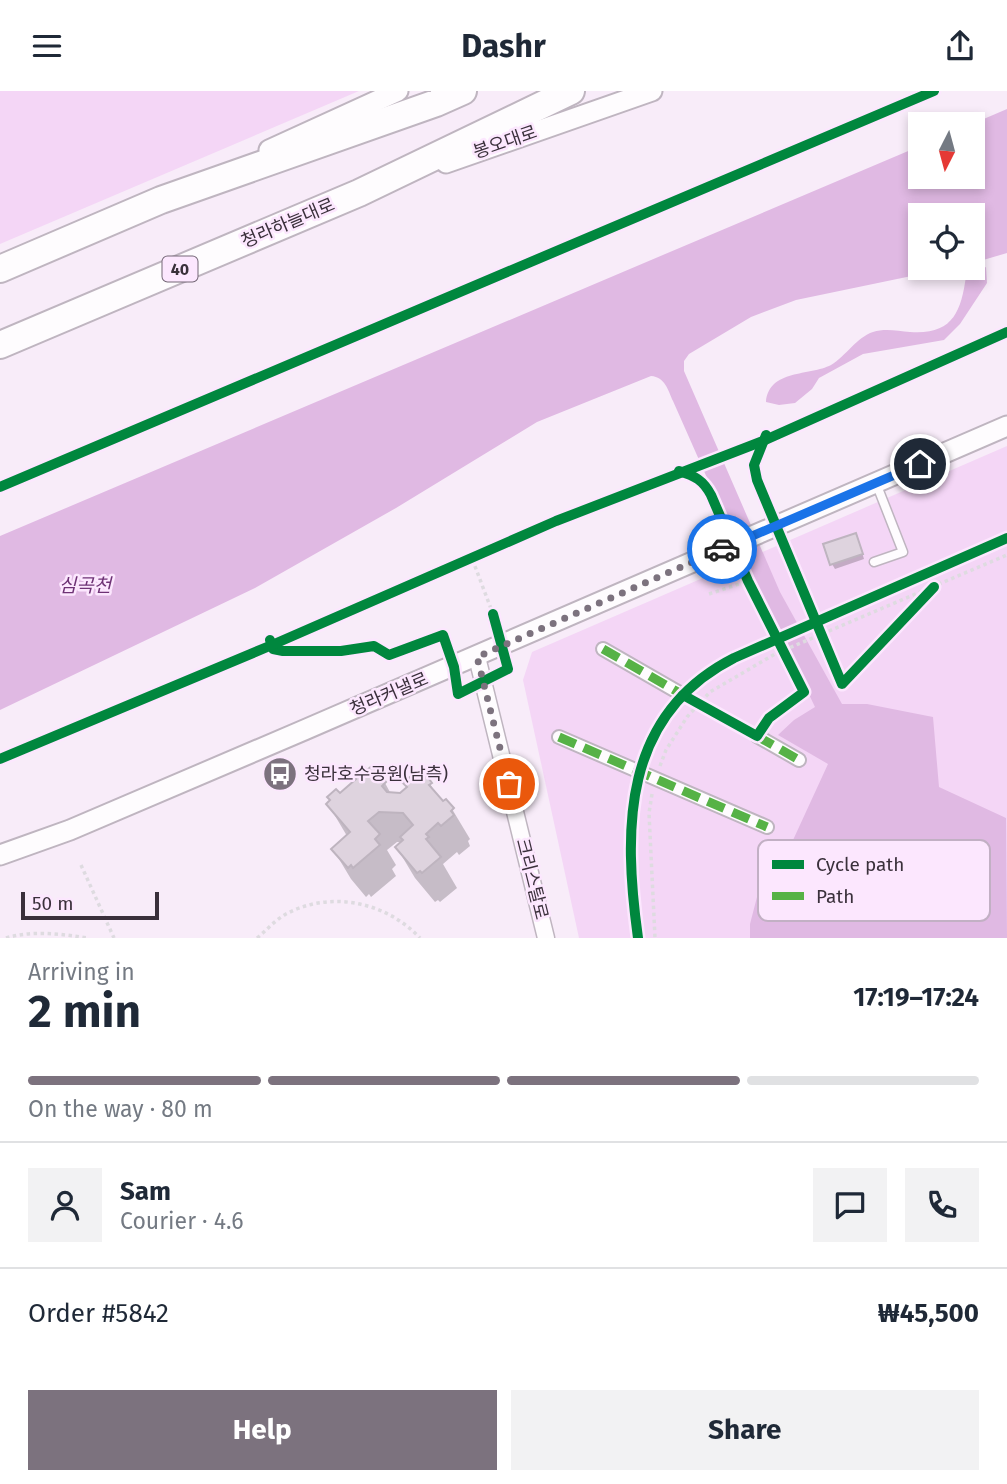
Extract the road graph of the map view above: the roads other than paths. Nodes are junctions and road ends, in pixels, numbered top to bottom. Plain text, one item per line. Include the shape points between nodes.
1 (398, 91) edge
2 (463, 91) edge
3 (571, 91) edge
4 (652, 91) edge
5 (359, 193) junction
6 (161, 200) junction
7 (0, 269) edge
8 (0, 345) edge
9 (1007, 426) edge
10 (876, 483) junction
11 (873, 562) dead end
12 (603, 649) dead end
13 (477, 657) junction
14 (683, 695) road end
15 (757, 736) dead end
16 (559, 737) dead end
17 (799, 760) dead end
18 (767, 827) dead end
19 (0, 855) edge
20 (546, 938) edge

1 - 6 street
2 - 6 highway
3 - 5 highway, 청라하늘대로 / 40
4 - 5 street, 봉오대로 / 40
5 - 8 highway, 청라하늘대로 / 40
6 - 7 highway
9 - 10 street, 청라커낼로
10 - 11 lane via 903,552
10 - 13 street, 청라커낼로
12 - 14 street
13 - 19 street, 청라커낼로 via 70,830
13 - 20 street, 크리스탈로
15 - 17 street
16 - 18 street

